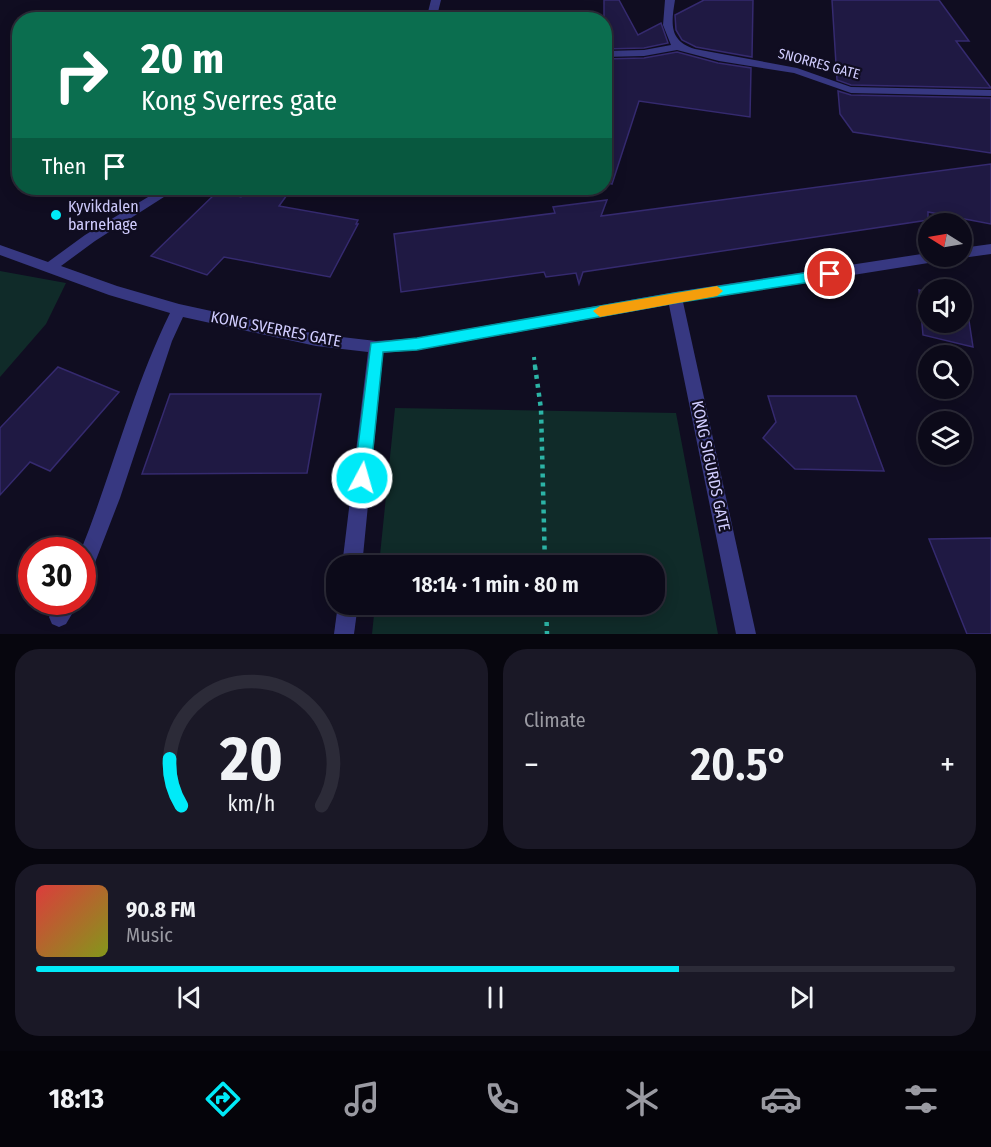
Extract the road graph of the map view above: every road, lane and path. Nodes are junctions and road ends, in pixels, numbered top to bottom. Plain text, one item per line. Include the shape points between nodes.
1 (670, 0) edge
2 (678, 47) junction
3 (612, 54) edge
4 (991, 93) edge
5 (161, 195) edge
6 (991, 249) edge
7 (0, 250) edge
8 (972, 252) edge
9 (918, 260) edge
10 (49, 268) junction
11 (675, 298) junction
12 (179, 310) junction
13 (530, 324) junction
14 (376, 347) junction
15 (96, 537) edge
16 (353, 555) edge
17 (545, 555) edge
18 (347, 615) edge
19 (546, 615) edge
20 (344, 634) edge
21 (547, 634) edge
22 (746, 634) edge

1 - 2 street via 669,37
2 - 3 street
2 - 4 street, SNORRES GATE via 699,55 791,69 851,90
5 - 10 street
6 - 8 street
7 - 10 street, KONG SVERRES GATE
9 - 11 street, KONG SVERRES GATE
10 - 12 street, KONG SVERRES GATE
11 - 13 street, KONG SVERRES GATE
11 - 22 street, KONG SIGURDS GATE
12 - 14 street, KONG SVERRES GATE via 316,340
12 - 15 street via 164,341
13 - 14 street, KONG SVERRES GATE via 417,344
13 - 17 path via 541,409
14 - 16 street
18 - 20 street
19 - 21 path

